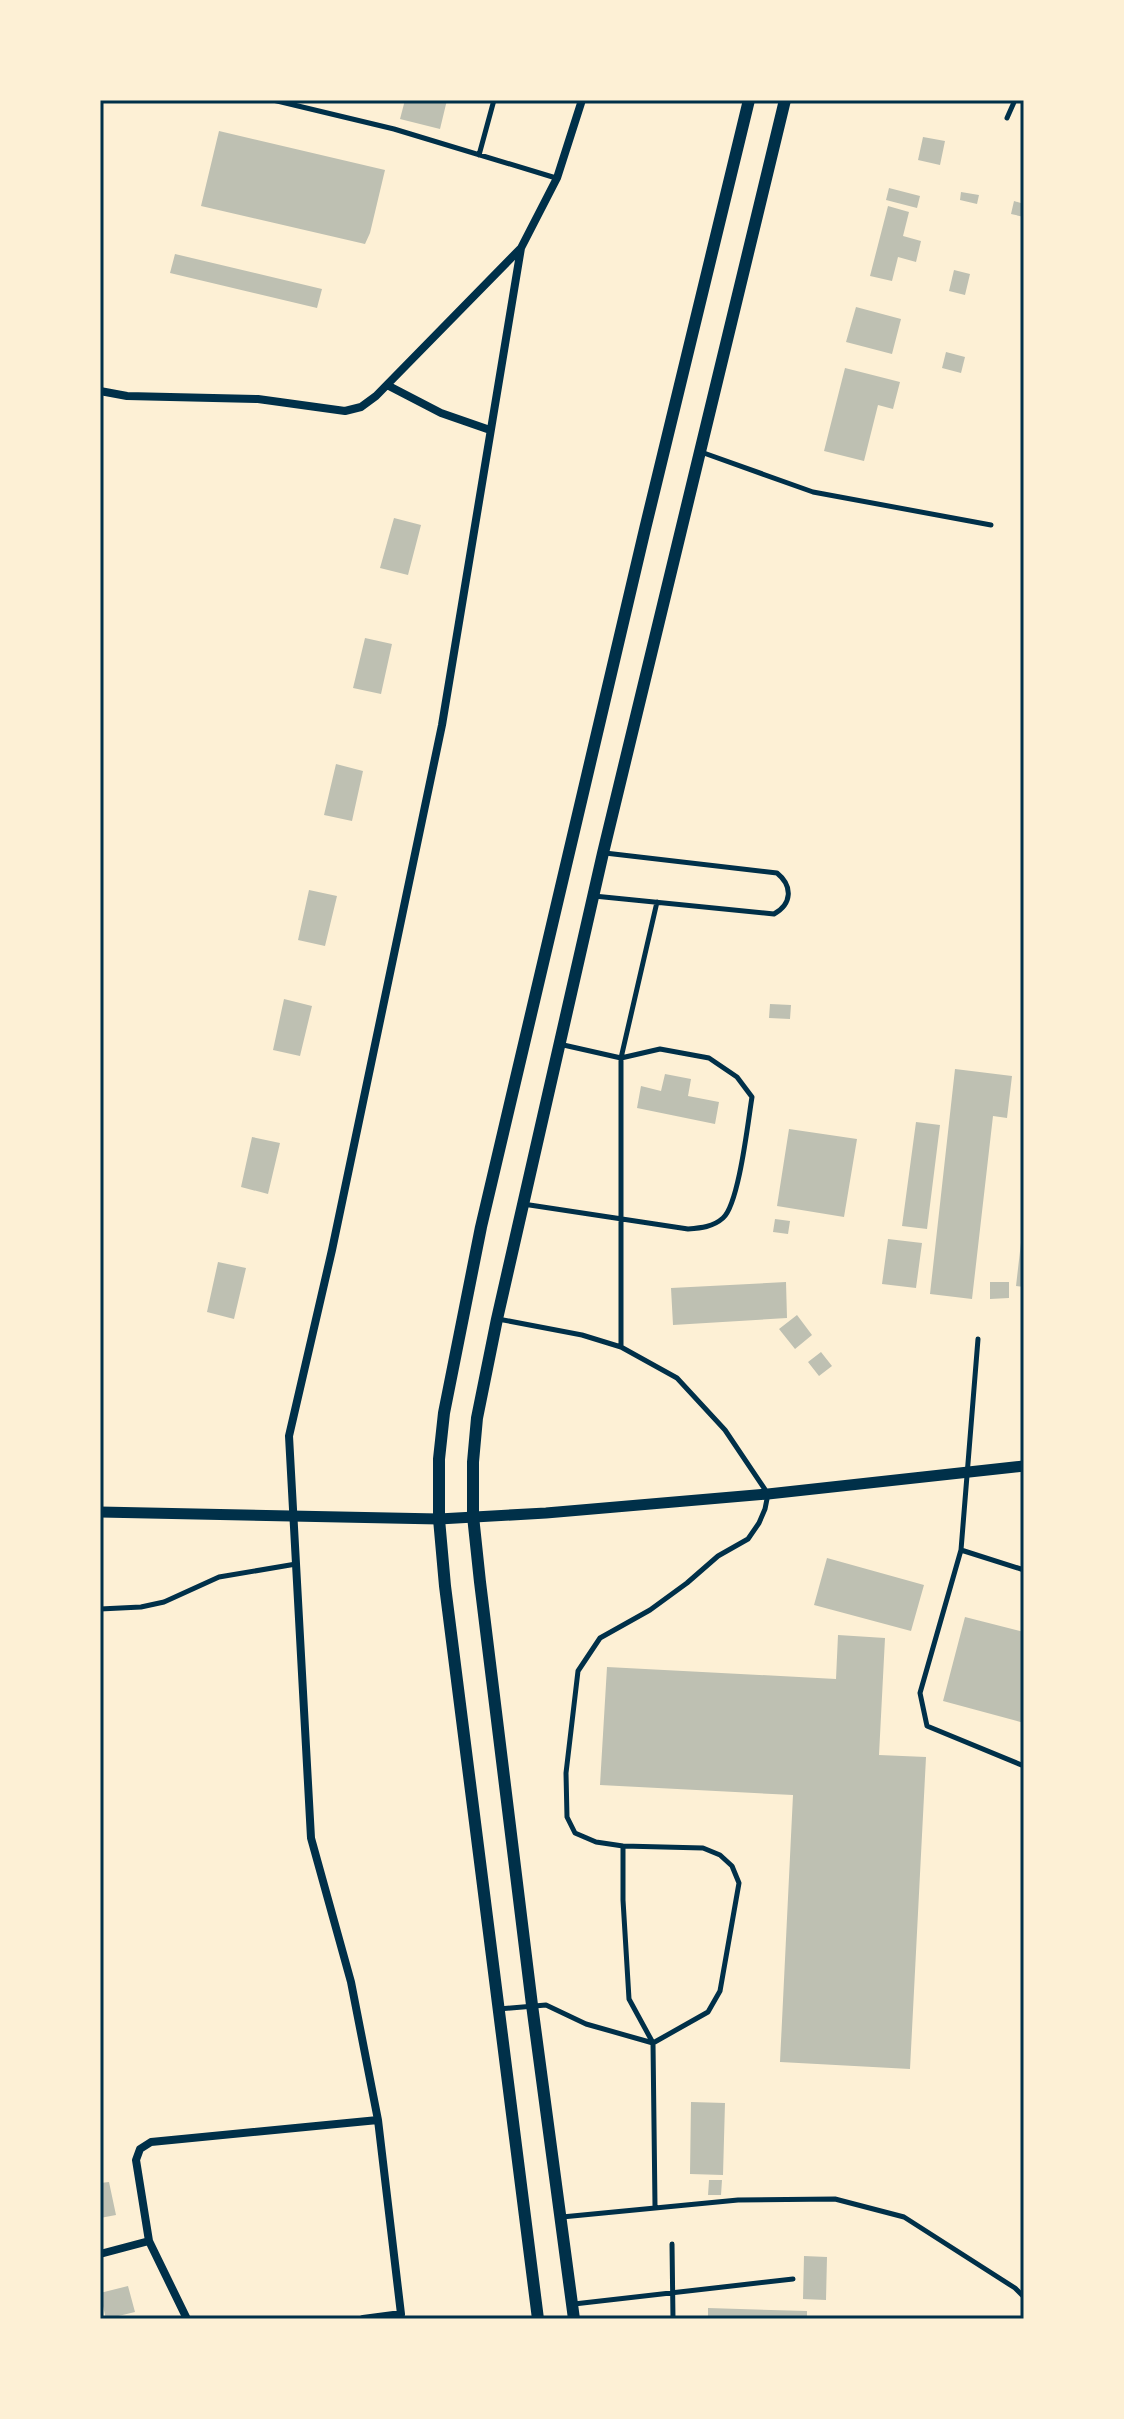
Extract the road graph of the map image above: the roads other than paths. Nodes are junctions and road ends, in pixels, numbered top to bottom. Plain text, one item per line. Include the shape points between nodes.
1 (273, 100) edge
2 (494, 100) edge
3 (582, 100) edge
4 (749, 100) edge
5 (785, 100) edge
6 (1015, 100) edge
7 (1007, 118) dead end
8 (479, 155) junction
9 (557, 178) junction
10 (521, 248) junction
11 (387, 385) junction
12 (100, 391) edge
13 (490, 430) junction
14 (700, 452) junction
15 (991, 525) dead end
16 (603, 853) junction
17 (593, 896) junction
18 (657, 902) junction
19 (559, 1044) junction
20 (621, 1058) junction
21 (522, 1204) junction
22 (622, 1219) junction
23 (497, 1319) junction
24 (978, 1339) dead end
25 (621, 1347) junction
26 (1024, 1466) edge
27 (966, 1473) junction
28 (768, 1494) junction
29 (100, 1512) edge
30 (294, 1516) junction
31 (473, 1516) junction
32 (439, 1519) junction
33 (961, 1550) junction
34 (296, 1564) junction
35 (1024, 1570) edge
36 (100, 1609) edge
37 (1024, 1766) edge
38 (623, 1846) junction
39 (532, 2005) junction
40 (499, 2009) junction
41 (653, 2043) junction
42 (378, 2120) junction
43 (655, 2206) junction
44 (561, 2217) junction
45 (149, 2241) junction
46 (672, 2244) dead end
47 (100, 2254) edge
48 (793, 2279) dead end
49 (672, 2293) junction
50 (1024, 2297) edge
51 (573, 2304) junction
52 (401, 2317) edge
53 (187, 2319) edge
54 (363, 2319) edge
55 (538, 2319) edge
56 (574, 2319) edge
57 (673, 2319) edge

1 - 8 lane
2 - 8 lane
3 - 9 street
4 - 32 main road via 481,1227 444,1413
5 - 14 main road
6 - 7 lane
8 - 9 lane
9 - 10 street
10 - 11 street
10 - 13 street
11 - 12 street via 361,407 345,411 258,399
11 - 13 street via 441,413
13 - 30 street via 442,725 289,1436
14 - 15 lane via 813,492
14 - 16 main road
16 - 17 main road
16 - 18 lane via 777,873 789,887 787,903 774,914
17 - 18 lane
17 - 19 main road
18 - 20 lane
19 - 20 lane
19 - 21 main road
20 - 22 lane
20 - 22 lane via 660,1049 709,1058 737,1077 752,1097 734,1198 725,1217 708,1227 688,1229
21 - 22 lane
21 - 23 main road
22 - 25 lane
23 - 25 lane
23 - 31 main road via 477,1418
24 - 27 lane
25 - 28 lane via 677,1378 725,1430
26 - 27 street
27 - 28 street
27 - 33 lane
28 - 31 street
28 - 38 lane via 748,1539 650,1610 600,1638 578,1671 566,1773 567,1817 575,1833
29 - 30 street
30 - 32 street
30 - 34 street
31 - 32 street
31 - 39 main road
32 - 40 main road
33 - 35 lane
33 - 37 lane via 920,1693 927,1726
34 - 36 lane via 219,1577 164,1602
34 - 42 street via 311,1838 351,1982
38 - 41 lane via 629,1999
38 - 41 lane via 703,1848 732,1866 739,1883 720,1991 708,2012
39 - 40 lane
39 - 41 lane via 546,2005 586,2024
39 - 44 main road
40 - 55 main road
41 - 43 lane
42 - 45 street via 146,2144 136,2160
42 - 52 street
43 - 44 lane
43 - 50 lane via 835,2199 904,2217
44 - 51 main road
45 - 47 street
45 - 53 street
46 - 49 lane
48 - 49 lane
49 - 51 lane
49 - 57 lane
51 - 56 main road
52 - 54 street

